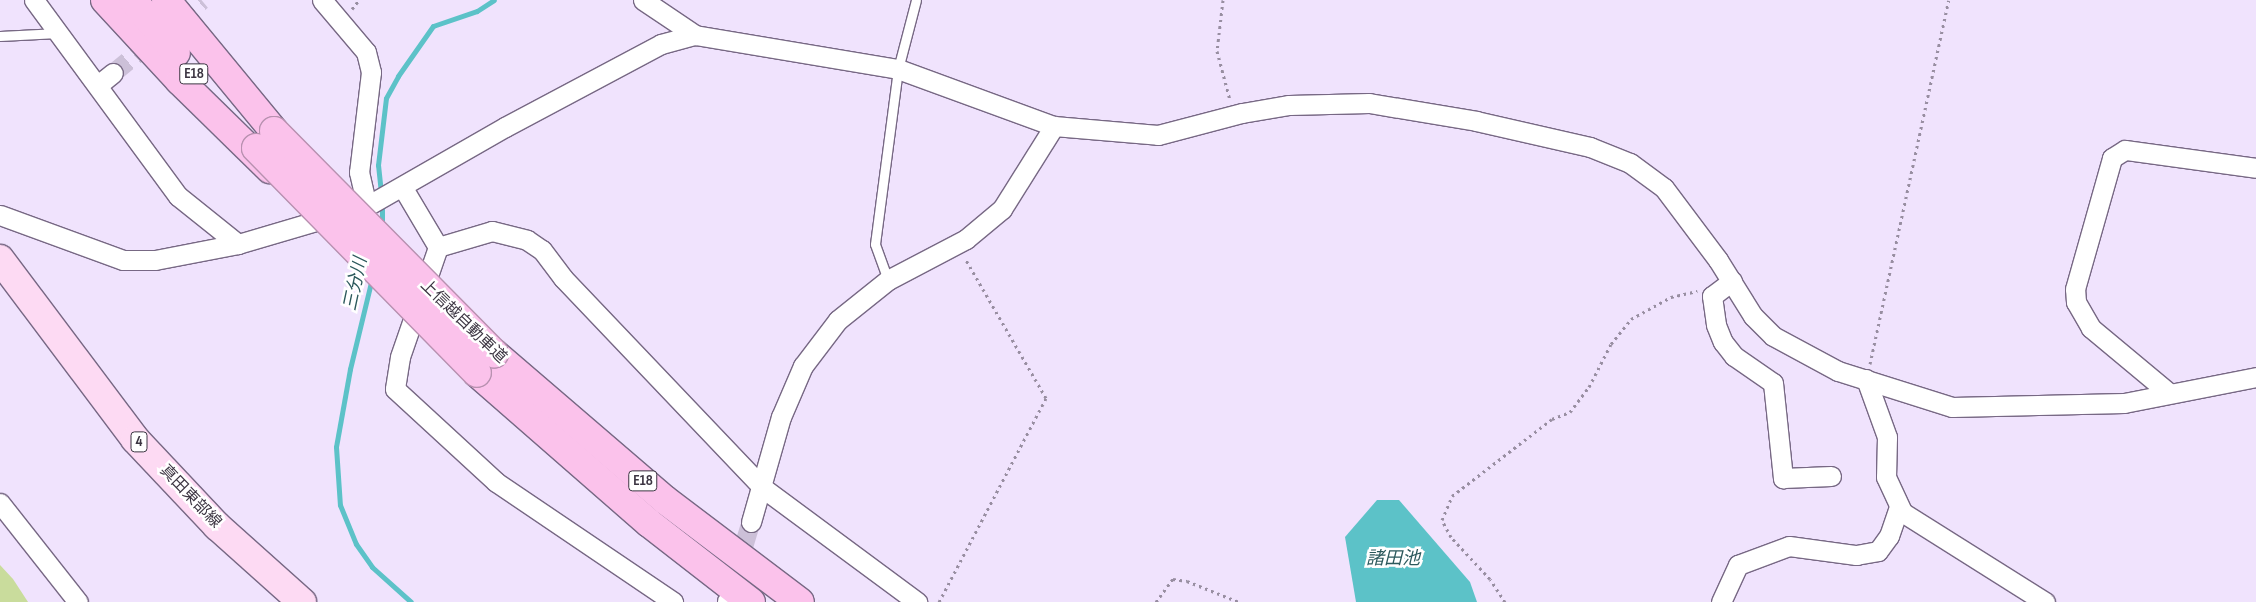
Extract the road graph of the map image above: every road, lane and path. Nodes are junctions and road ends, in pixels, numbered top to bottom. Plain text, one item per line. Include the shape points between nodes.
1 (34, 0) edge
2 (106, 0) edge
3 (133, 0) edge
4 (166, 0) edge
5 (171, 0) edge
6 (322, 0) edge
7 (643, 0) edge
8 (916, 0) edge
9 (1223, 0) edge
10 (1949, 0) edge
11 (58, 33) junction
12 (695, 35) junction
13 (0, 36) edge
14 (215, 58) junction
15 (898, 69) junction
16 (113, 73) tunnel mouth
17 (98, 86) junction
18 (1234, 115) junction
19 (1054, 126) junction
20 (261, 144) junction
21 (2256, 168) edge
22 (403, 188) junction
23 (367, 206) junction
24 (0, 215) edge
25 (238, 244) junction
26 (957, 244) junction
27 (438, 247) junction
28 (0, 259) edge
29 (888, 280) junction
30 (1732, 280) junction
31 (1712, 296) junction
32 (485, 362) junction
33 (2256, 377) edge
34 (1866, 379) junction
35 (2169, 393) junction
36 (1831, 476) dead end
37 (763, 488) junction
38 (0, 503) edge
39 (1899, 507) junction
40 (751, 522) tunnel mouth
41 (78, 602) edge
42 (302, 602) edge
43 (672, 602) edge
44 (751, 602) edge
45 (800, 602) edge
46 (917, 602) edge
47 (939, 602) edge
48 (1156, 602) edge
49 (1239, 602) edge
50 (1505, 602) edge
51 (1721, 602) edge
52 (2045, 602) edge

1 - 11 street
2 - 20 highway
3 - 20 highway, 上信越自動車道 / E18
4 - 14 highway, 上信越自動車道 / E18
5 - 14 highway
6 - 23 street via 366,52 371,72 359,172
7 - 12 street
8 - 15 lane
9 - 18 path via 1216,51
10 - 34 path
11 - 13 lane
11 - 17 street
12 - 15 street
12 - 22 street via 661,44 505,127
14 - 20 highway, 上信越自動車道 / E18
15 - 19 street
15 - 29 lane via 875,244
16 - 17 street
17 - 25 street via 178,196
18 - 19 street via 1158,135
18 - 30 street via 1289,105 1369,103 1476,120 1590,146 1630,163 1664,188 1684,210
19 - 26 street via 1002,209
20 - 32 highway, 上信越自動車道 / E18, bridge via 293,188
20 - 32 highway, 上信越自動車道 / E18, bridge via 419,280
21 - 35 street via 2125,150 2112,158 2075,289 2076,302 2091,328
22 - 23 street
22 - 27 street
23 - 25 street
24 - 25 street via 123,260 155,260
26 - 29 street
26 - 47 path via 1046,398
27 - 37 street via 492,231 527,240 542,250 563,278
27 - 43 street via 400,357 395,389 496,482
28 - 42 main road, 真田東部線 / 4 via 136,438 217,526
29 - 37 street via 838,320 803,366 780,417
30 - 31 street
30 - 34 street via 1752,316 1773,336 1813,359
31 - 36 street via 1716,325 1723,342 1744,364 1773,383 1783,478
31 - 50 path via 1697,291 1671,297 1631,319 1611,344 1589,387 1570,412 1552,419 1452,496 1442,520 1451,537 1490,579
32 - 44 highway, 上信越自動車道 / E18 via 649,523
32 - 45 highway, 上信越自動車道 / E18
33 - 35 street
34 - 35 street via 1952,407 2124,403
34 - 39 street via 1887,437 1886,477
37 - 40 street
37 - 46 street
38 - 41 street
39 - 51 street via 1889,536 1878,551 1856,555 1789,546 1738,565
39 - 52 street via 1902,512
48 - 49 path via 1173,579 1187,581

